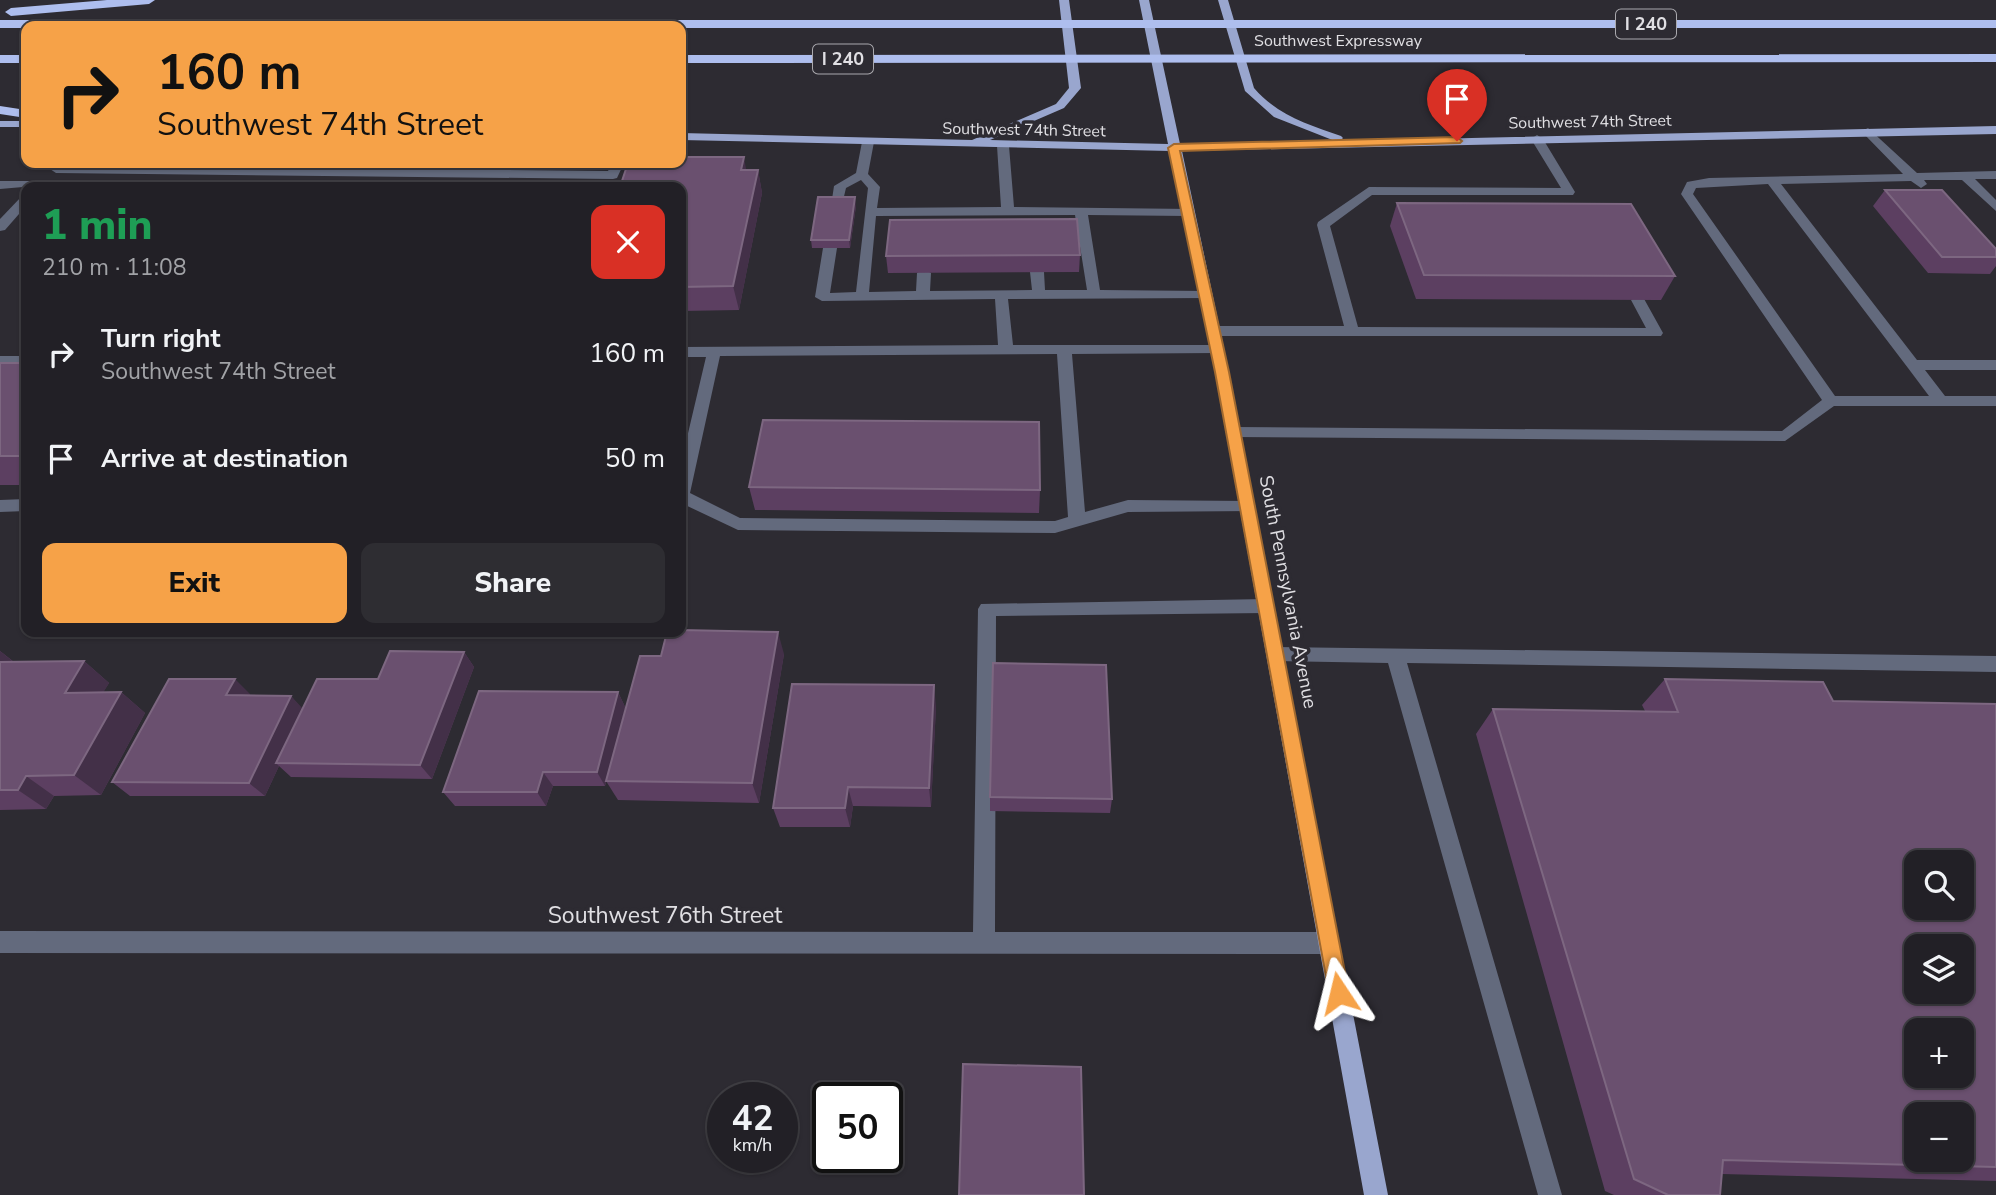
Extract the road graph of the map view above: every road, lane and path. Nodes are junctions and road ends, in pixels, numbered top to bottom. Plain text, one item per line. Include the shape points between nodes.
1 (149, 0) edge
2 (1064, 0) edge
3 (1144, 0) edge
4 (1223, 0) edge
5 (0, 13) edge
6 (0, 24) edge
7 (21, 24) edge
8 (686, 24) edge
9 (1996, 24) edge
10 (1996, 58) edge
11 (0, 59) edge
12 (21, 59) edge
13 (686, 59) edge
14 (0, 110) edge
15 (21, 113) edge
16 (0, 124) edge
17 (21, 124) edge
18 (1996, 130) edge
19 (1868, 132) junction
20 (686, 138) edge
21 (1537, 139) junction
22 (868, 142) junction
23 (1349, 142) junction
24 (967, 145) junction
25 (1003, 146) junction
26 (1174, 148) junction
27 (56, 168) edge
28 (181, 168) edge
29 (613, 175) edge
30 (862, 175) junction
31 (1996, 175) edge
32 (1965, 176) junction
33 (1916, 179) junction
34 (1773, 181) junction
35 (42, 182) edge
36 (0, 185) edge
37 (21, 186) edge
38 (1934, 198) edge
39 (21, 204) edge
40 (837, 206) edge
41 (1996, 207) edge
42 (1008, 211) junction
43 (1081, 211) junction
44 (870, 212) junction
45 (1188, 212) junction
46 (0, 227) edge
47 (830, 248) edge
48 (1037, 272) edge
49 (924, 273) edge
50 (1094, 294) junction
51 (923, 295) junction
52 (1001, 295) junction
53 (1039, 295) junction
54 (1205, 295) junction
55 (862, 296) junction
56 (1638, 300) edge
57 (1213, 331) junction
58 (1352, 331) junction
59 (1217, 348) junction
60 (1006, 349) junction
61 (1064, 350) junction
62 (686, 352) edge
63 (714, 352) junction
64 (0, 361) edge
65 (21, 361) edge
66 (1913, 365) junction
67 (1996, 365) edge
68 (1940, 400) junction
69 (1830, 401) junction
70 (1996, 401) edge
71 (1233, 432) junction
72 (686, 474) edge
73 (686, 498) edge
74 (21, 505) edge
75 (0, 506) edge
76 (1248, 507) junction
77 (1077, 521) junction
78 (1266, 606) junction
79 (1275, 653) junction
80 (1395, 655) junction
81 (1996, 664) edge
82 (984, 941) junction
83 (0, 942) edge
84 (1329, 943) junction
85 (1376, 1195) edge
86 (1550, 1195) edge

1 - 5 highway
2 - 24 main road via 1075,88 1060,106
3 - 26 main road, South Pennsylvania Avenue
4 - 23 main road via 1249,89 1257,100 1289,121
6 - 7 highway, Southwest Expressway / I 240
8 - 9 highway, Southwest Expressway / I 240
10 - 13 highway, Southwest Expressway / I 240
11 - 12 highway
14 - 15 highway
16 - 17 main road
18 - 19 main road, Southwest 74th Street
19 - 21 main road, Southwest 74th Street
19 - 33 street
20 - 22 main road, Southwest 74th Street
21 - 23 main road, Southwest 74th Street
21 - 58 street via 1572,198 1368,191 1323,225
22 - 24 main road, Southwest 74th Street
22 - 30 street
23 - 26 main road, Southwest 74th Street
24 - 25 main road, Southwest 74th Street
25 - 26 main road, Southwest 74th Street
25 - 42 street
26 - 45 main road, South Pennsylvania Avenue
27 - 35 street
28 - 29 street
30 - 40 street via 840,186
30 - 44 street via 874,187
31 - 32 street
32 - 33 street
32 - 41 street
33 - 34 street
33 - 38 street
34 - 66 street
34 - 69 street via 1709,182 1691,186 1687,194
36 - 37 street
39 - 46 street
42 - 43 street via 1033,217
42 - 44 street via 926,218
43 - 45 street
43 - 50 street
44 - 55 street
45 - 54 main road, South Pennsylvania Avenue
47 - 55 street via 822,297
48 - 53 street
49 - 51 street
50 - 53 street
50 - 54 street
51 - 52 street
51 - 55 street
52 - 53 street
52 - 60 street
54 - 57 main road, South Pennsylvania Avenue
56 - 58 street via 1656,333
57 - 58 street
57 - 59 main road, South Pennsylvania Avenue
59 - 61 street
59 - 71 main road, South Pennsylvania Avenue
60 - 61 street
60 - 63 street
61 - 77 street
62 - 63 street
63 - 72 street
64 - 65 street
66 - 67 street
66 - 68 street
68 - 69 street
68 - 70 street
69 - 71 street via 1784,436
71 - 76 main road, South Pennsylvania Avenue
73 - 77 street via 738,524 1055,527
74 - 75 street
76 - 77 street via 1128,506
76 - 78 main road, South Pennsylvania Avenue
78 - 79 main road, South Pennsylvania Avenue
78 - 82 street via 987,609
79 - 80 street
79 - 84 main road, South Pennsylvania Avenue
80 - 81 street
80 - 86 street
82 - 83 street, Southwest 76th Street
82 - 84 street, Southwest 76th Street
84 - 85 main road, South Pennsylvania Avenue

